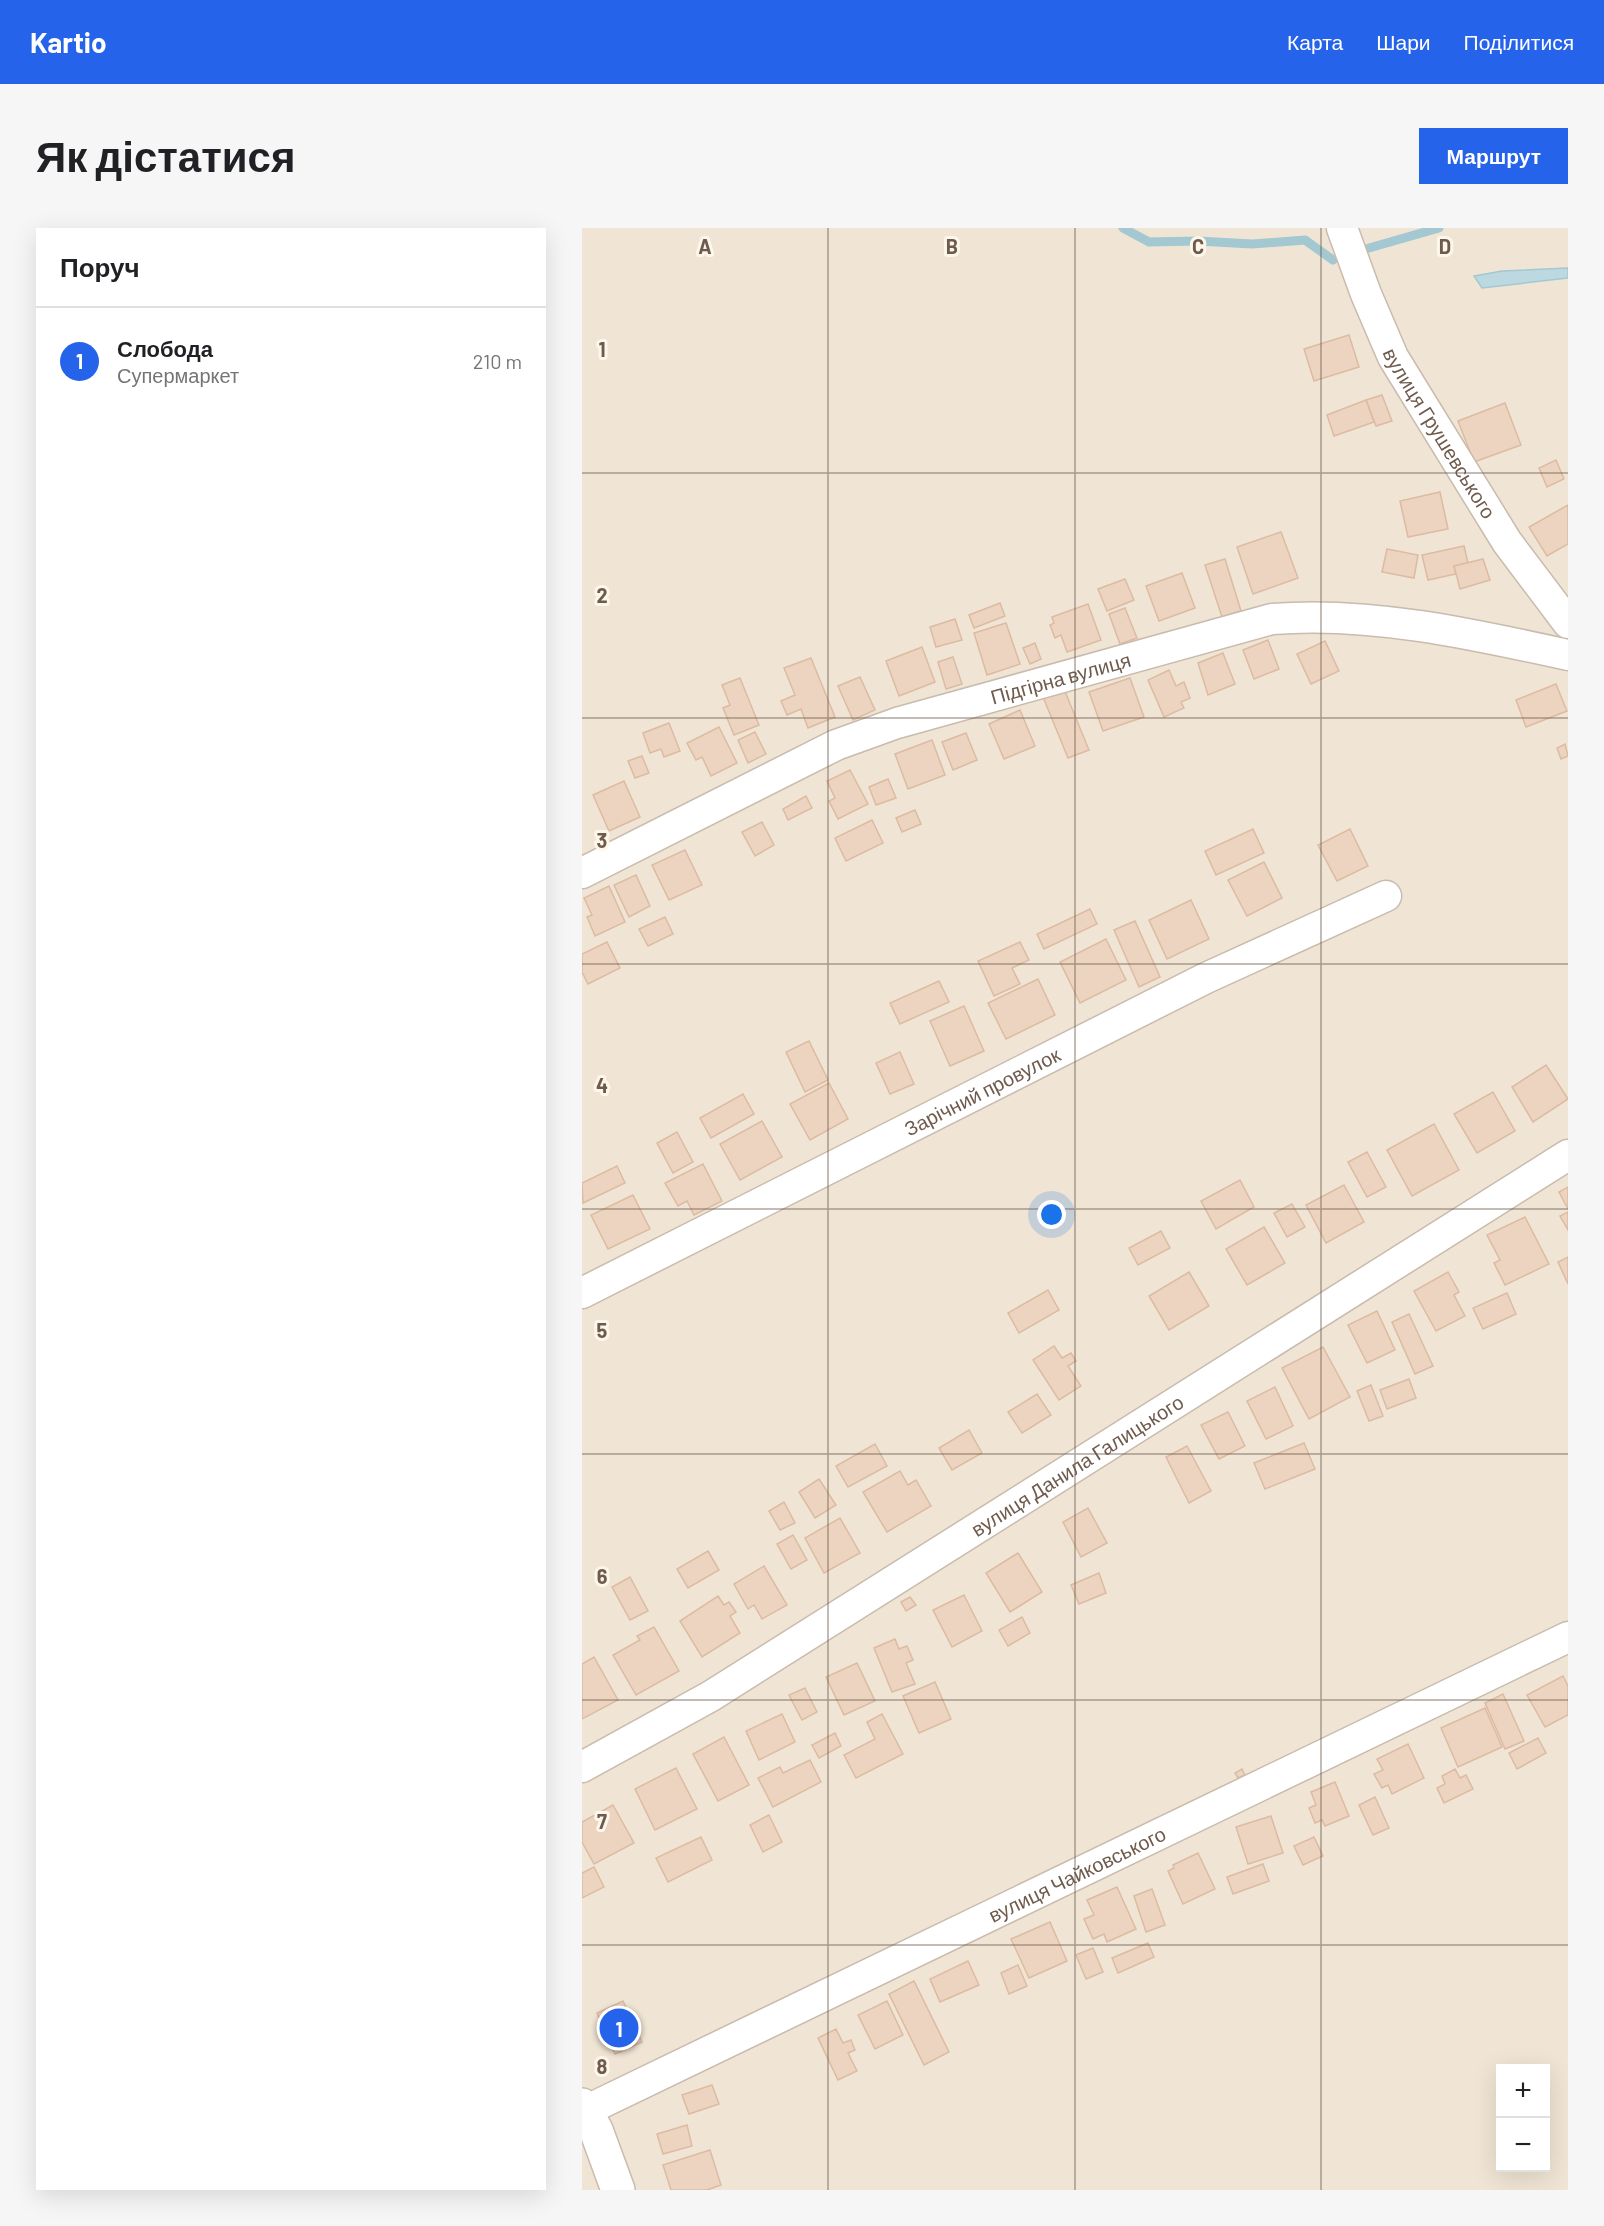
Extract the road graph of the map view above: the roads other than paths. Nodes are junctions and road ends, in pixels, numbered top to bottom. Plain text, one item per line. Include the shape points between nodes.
1 (1342, 228) edge
2 (1568, 623) edge
3 (1568, 654) edge
4 (582, 873) edge
5 (1386, 896) dead end
6 (1568, 1155) edge
7 (582, 1293) edge
8 (1568, 1637) edge
9 (582, 1767) edge
10 (584, 2108) edge
11 (618, 2190) edge

1 - 2 street, вулиця Грушевського via 1393,357 1507,543
3 - 4 street, Підгірна вулиця via 1462,632 1313,616 1272,619 908,720 836,745
5 - 7 street, Зарічний провулок via 1206,978
6 - 9 street, вулиця Данила Галицького via 711,1696
8 - 10 street, вулиця Чайковського
10 - 11 street

